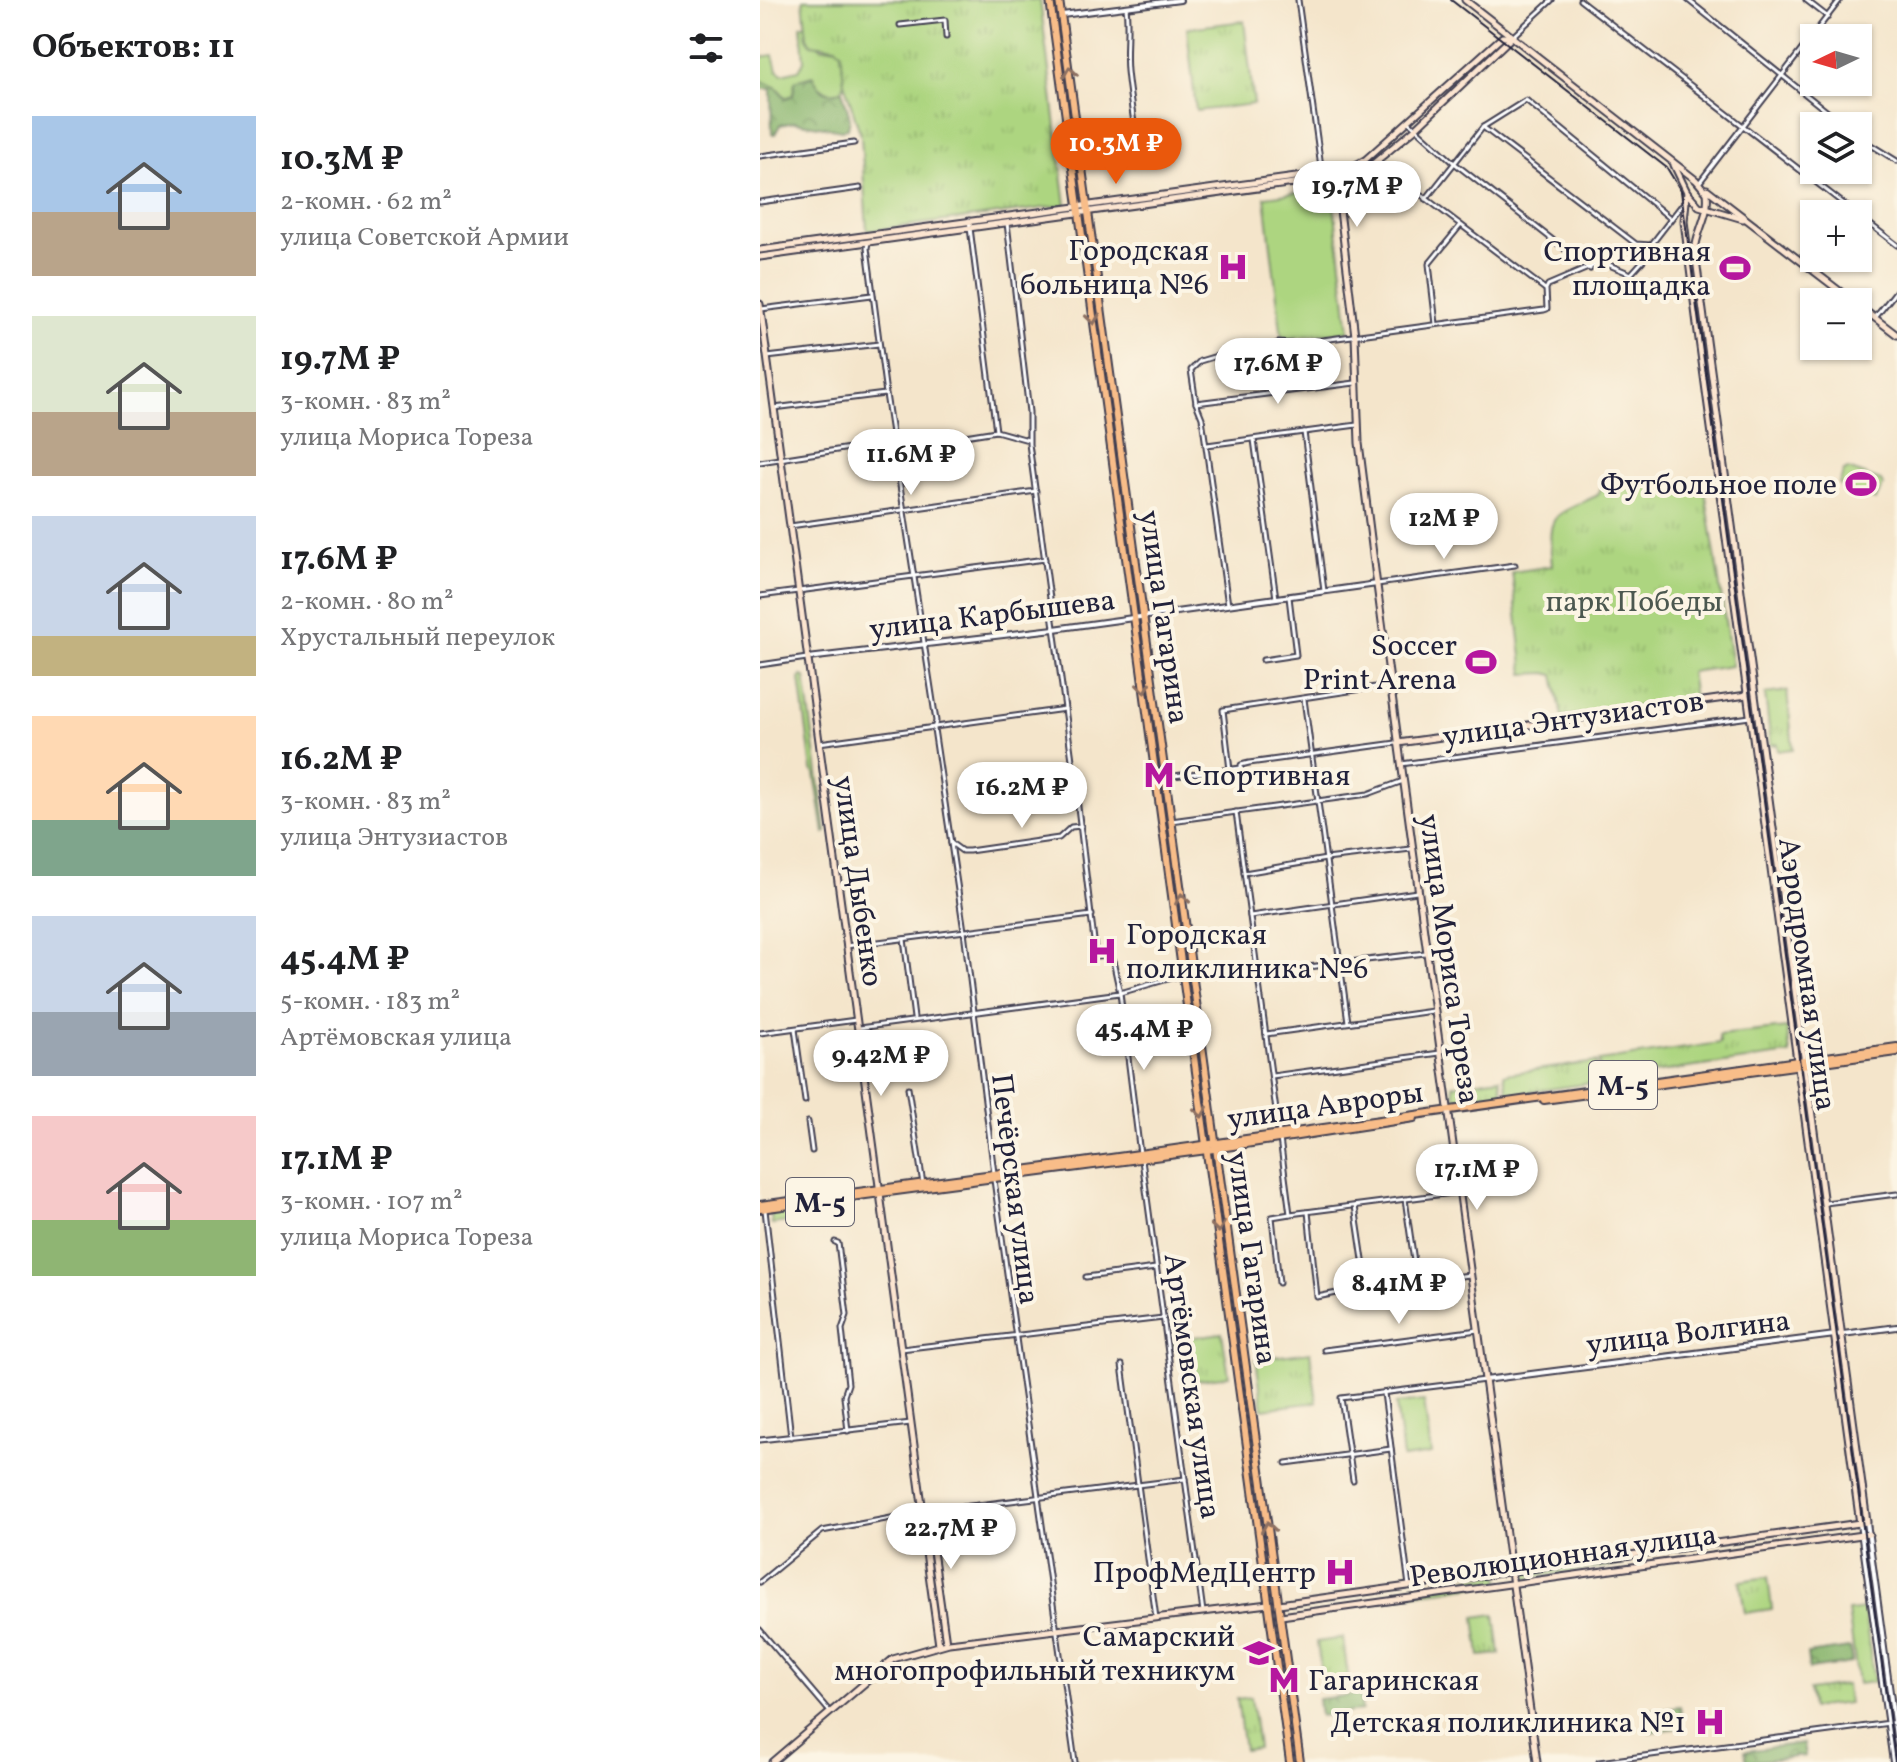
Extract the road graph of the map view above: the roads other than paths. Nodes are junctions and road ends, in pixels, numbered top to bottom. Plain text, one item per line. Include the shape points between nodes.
1 (1050, 0) edge
2 (1059, 0) edge
3 (1113, 0) edge
4 (1180, 0) edge
5 (1297, 0) edge
6 (1465, 0) edge
7 (1552, 0) edge
8 (1580, 0) edge
9 (1688, 0) edge
10 (1806, 0) edge
11 (1840, 0) edge
12 (1125, 7) junction
13 (1114, 8) junction
14 (1062, 15) junction
15 (1828, 17) junction
16 (900, 25) dead end
17 (1498, 25) junction
18 (946, 37) dead end
19 (1512, 37) junction
20 (1499, 40) junction
21 (1782, 75) junction
22 (1433, 98) junction
23 (1440, 106) junction
24 (1828, 112) edge
25 (1408, 121) junction
26 (1743, 125) junction
27 (1483, 127) junction
28 (1415, 129) junction
29 (854, 143) dead end
30 (1872, 146) edge
31 (760, 156) edge
32 (1377, 161) junction
33 (1897, 161) edge
34 (1453, 162) junction
35 (1674, 164) junction
36 (1141, 166) dead end
37 (1323, 171) junction
38 (1341, 171) junction
39 (1274, 179) junction
40 (1319, 181) junction
41 (1336, 181) junction
42 (1701, 185) junction
43 (1276, 187) junction
44 (860, 188) dead end
45 (1206, 188) junction
46 (1686, 191) junction
47 (1207, 197) junction
48 (1426, 199) junction
49 (1839, 200) edge
50 (1685, 201) junction
51 (760, 202) edge
52 (1696, 203) junction
53 (1088, 209) junction
54 (1707, 209) junction
55 (1078, 210) junction
56 (1670, 218) junction
57 (969, 220) junction
58 (1749, 221) junction
59 (1007, 223) junction
60 (1460, 226) junction
61 (1872, 226) edge
62 (970, 228) junction
63 (868, 234) junction
64 (1092, 239) junction
65 (1082, 241) junction
66 (868, 242) junction
67 (1651, 245) junction
68 (1897, 245) edge
69 (760, 250) edge
70 (760, 257) edge
71 (1590, 269) junction
72 (1835, 288) edge
73 (1546, 289) junction
74 (1897, 290) edge
75 (873, 294) junction
76 (760, 307) edge
77 (1872, 316) edge
78 (1875, 318) junction
79 (1436, 324) junction
80 (1897, 335) edge
81 (1355, 336) junction
82 (879, 344) junction
83 (767, 357) junction
84 (1356, 382) junction
85 (886, 394) junction
86 (1196, 403) junction
87 (774, 408) junction
88 (1357, 425) junction
89 (996, 431) junction
90 (1304, 432) junction
91 (1029, 440) junction
92 (1254, 440) junction
93 (893, 441) junction
94 (1206, 445) junction
95 (781, 459) junction
96 (760, 462) edge
97 (1036, 491) junction
98 (903, 512) junction
99 (790, 526) junction
100 (1045, 559) junction
101 (1515, 565) dead end
102 (914, 576) junction
103 (1377, 584) junction
104 (798, 591) junction
105 (1324, 591) junction
106 (760, 596) edge
107 (1288, 596) junction
108 (1141, 598) junction
109 (1276, 598) junction
110 (1132, 599) junction
111 (1228, 605) junction
112 (1143, 616) junction
113 (1134, 617) junction
114 (1054, 629) junction
115 (923, 645) junction
116 (807, 658) junction
117 (1263, 660) dead end
118 (760, 665) edge
119 (1390, 685) junction
120 (1747, 695) junction
121 (1304, 699) junction
122 (1065, 709) junction
123 (1750, 717) junction
124 (934, 729) junction
125 (818, 743) junction
126 (1398, 743) junction
127 (1313, 755) junction
128 (1401, 764) junction
129 (1230, 770) junction
130 (1165, 777) junction
131 (1403, 781) junction
132 (1318, 801) junction
133 (1236, 812) junction
134 (1171, 821) junction
135 (1162, 823) junction
136 (1081, 826) junction
137 (951, 843) junction
138 (1412, 848) junction
139 (1326, 859) junction
140 (1244, 873) junction
141 (1418, 892) junction
142 (1332, 904) junction
143 (1092, 915) junction
144 (1250, 916) junction
145 (964, 931) junction
146 (904, 939) junction
147 (846, 946) junction
148 (1427, 952) junction
149 (1339, 963) junction
150 (1258, 973) junction
151 (1182, 975) junction
152 (1120, 993) junction
153 (1435, 1010) junction
154 (973, 1013) junction
155 (856, 1020) junction
156 (914, 1020) junction
157 (1348, 1022) junction
158 (857, 1028) junction
159 (795, 1029) junction
160 (760, 1033) edge
161 (1266, 1034) junction
162 (1897, 1050) edge
163 (1440, 1053) junction
164 (1802, 1064) junction
165 (1272, 1076) junction
166 (908, 1088) dead end
167 (805, 1101) dead end
168 (1448, 1111) junction
169 (808, 1122) dead end
170 (1280, 1136) junction
171 (1216, 1145) junction
172 (1207, 1147) junction
173 (812, 1151) dead end
174 (1142, 1159) junction
175 (994, 1176) junction
176 (923, 1184) junction
177 (880, 1191) junction
178 (1460, 1192) junction
179 (1897, 1194) edge
180 (1405, 1199) junction
181 (1824, 1203) junction
182 (1817, 1204) junction
183 (1355, 1206) junction
184 (762, 1208) edge
185 (1308, 1212) junction
186 (1290, 1214) junction
187 (835, 1242) dead end
188 (1156, 1268) junction
189 (1471, 1275) junction
190 (1086, 1277) dead end
191 (1417, 1282) junction
192 (1279, 1283) dead end
193 (1367, 1287) junction
194 (1163, 1318) junction
195 (1897, 1327) edge
196 (1478, 1330) junction
197 (1842, 1334) junction
198 (1834, 1335) junction
199 (1015, 1336) junction
200 (901, 1349) junction
201 (1324, 1350) dead end
202 (1122, 1365) dead end
203 (1485, 1380) junction
204 (1384, 1393) junction
205 (911, 1423) junction
206 (848, 1431) junction
207 (791, 1437) junction
208 (760, 1440) edge
209 (1391, 1449) junction
210 (1349, 1454) junction
211 (1286, 1463) dead end
212 (1185, 1479) junction
213 (1353, 1480) dead end
214 (1138, 1485) junction
215 (1039, 1497) junction
216 (924, 1517) junction
217 (1867, 1522) junction
218 (1860, 1524) junction
219 (1832, 1527) junction
220 (1869, 1534) junction
221 (1861, 1535) junction
222 (1834, 1539) junction
223 (1511, 1571) junction
224 (760, 1582) edge
225 (1513, 1584) junction
226 (1409, 1586) junction
227 (1400, 1588) junction
228 (1402, 1600) junction
229 (1268, 1604) junction
230 (1279, 1604) junction
231 (1203, 1612) junction
232 (1281, 1616) junction
233 (1156, 1618) junction
234 (760, 1630) edge
235 (1057, 1630) junction
236 (946, 1643) junction
237 (939, 1645) junction
238 (830, 1712) junction
239 (1896, 1722) edge
240 (1888, 1723) junction
241 (1897, 1744) edge
242 (772, 1762) edge
243 (1075, 1762) edge
244 (1290, 1762) edge
245 (1300, 1762) edge
246 (1537, 1762) edge
247 (1599, 1762) edge
248 (1893, 1762) edge

1 - 55 main road, улица Гагарина
2 - 14 main road, улица Гагарина
3 - 13 street
4 - 12 street
5 - 37 street
6 - 17 main road
7 - 19 street
8 - 26 street
9 - 21 street
10 - 15 street
11 - 15 street
12 - 13 street
12 - 36 street via 1127,69
13 - 14 street
53 -> 14 main road, улица Гагарина
15 - 21 street
16 - 18 street via 945,20
17 - 19 main road
17 - 20 main road
19 - 20 main road
19 - 23 main road
19 - 35 main road
20 - 22 main road
21 - 24 street
21 - 26 street
22 - 23 main road
22 - 25 main road
23 - 28 main road
25 - 28 street
25 - 38 main road via 1365,160
26 - 42 street
26 - 49 street
27 - 34 street
27 - 56 street via 1526,100
27 - 67 street via 1636,244
28 - 32 main road
28 - 34 street
29 - 31 street
30 - 33 street
32 - 41 main road
32 - 48 street
34 - 48 street
34 - 71 street
35 - 42 main road
35 - 46 main road
37 - 38 main road
37 - 39 main road
37 - 40 main road
37 - 41 main road
38 - 41 main road
39 - 43 main road
39 - 45 main road
40 - 41 main road
40 - 43 main road
41 - 81 main road, улица Мориса Тореза
42 - 46 main road via 1688,183
42 - 52 main road via 1706,201
42 - 54 main road, Аэродромная улица
42 - 58 main road
43 - 47 main road
44 - 51 street
45 - 47 main road
45 - 53 main road
46 - 50 main road, Аэродромная улица
46 - 52 main road
47 - 53 main road
48 - 60 street
50 - 56 street
50 - 120 main road, Аэродромная улица
52 - 54 main road
53 - 55 main road
53 - 64 main road, улица Гагарина
54 - 58 main road
54 - 164 main road, Аэродромная улица via 1695,252
55 - 57 main road
55 - 59 main road
55 - 65 main road, улица Гагарина
56 - 67 street
57 - 62 street
57 - 63 main road
58 - 72 main road
59 - 62 main road
59 - 91 street
60 - 73 street
60 - 79 street via 1429,264
61 - 68 street
62 - 66 main road
62 - 89 street
63 - 66 main road
63 - 69 main road
64 - 65 main road
64 - 108 main road, улица Гагарина
65 -> 110 main road, улица Гагарина
66 - 70 main road
66 - 75 street, Печёрская улица
67 - 71 street via 1631,274 1602,262
71 - 73 street
73 - 79 street via 1544,310
74 - 78 street
75 - 76 street
75 - 82 street, Печёрская улица
76 - 83 main road, улица Дыбенко
77 - 78 main road
78 - 80 main road
79 - 81 street
81 - 84 main road, улица Мориса Тореза
81 - 86 street via 1278,343 1259,352 1230,352 1200,361 1191,370
82 - 83 street
82 - 85 street, Печёрская улица
83 - 87 main road, улица Дыбенко
84 - 86 street
84 - 88 main road, улица Мориса Тореза
85 - 87 street
85 - 93 street, Печёрская улица
86 - 94 street
87 - 95 main road, улица Дыбенко
88 - 90 street
88 - 103 main road, улица Мориса Тореза
89 - 91 street
89 - 93 street via 927,442
90 - 92 street
90 - 105 street
91 - 97 street
92 - 94 street
92 - 109 street
93 - 95 street
93 - 98 street, Печёрская улица
94 - 111 street
95 - 96 street
95 - 99 main road, улица Дыбенко
97 - 98 street
97 - 100 street
98 - 99 street
98 - 102 street, Печёрская улица
99 - 104 main road, улица Дыбенко
100 - 102 street
100 - 114 street
101 - 103 street, улица Карбышева
102 - 104 street
102 - 115 street, Печёрская улица
103 - 105 street, улица Карбышева
103 - 119 main road, улица Мориса Тореза
104 - 106 street
104 - 116 main road, улица Дыбенко
105 - 107 street, улица Карбышева
107 - 109 street, улица Карбышева
107 - 117 street via 1296,655
108 - 110 main road
108 - 112 main road, улица Гагарина
109 - 111 street, улица Карбышева
110 - 113 main road, улица Гагарина
111 - 112 street, улица Карбышева
112 - 113 street, улица Карбышева
112 - 130 main road, улица Гагарина
113 - 114 street, улица Карбышева
113 -> 135 main road, улица Гагарина
114 - 115 street, улица Карбышева
114 - 122 street
115 - 116 street, улица Карбышева
115 - 124 street, Печёрская улица
116 - 118 street, улица Карбышева
116 - 125 main road, улица Дыбенко
119 - 121 street
119 - 126 main road, улица Мориса Тореза
120 - 123 main road, Аэродромная улица
120 - 126 main road, улица Энтузиастов
121 - 127 street
121 - 129 street via 1223,710
122 - 124 street
122 - 136 street
123 - 128 street, улица Энтузиастов
123 - 164 main road, Аэродромная улица
124 - 125 street
124 - 137 street, Печёрская улица
125 - 147 main road, улица Дыбенко
126 - 127 street
126 - 128 main road, улица Мориса Тореза
127 - 129 street
127 - 132 street
128 - 131 main road, улица Мориса Тореза
129 - 130 street
130 - 134 main road, улица Гагарина
131 - 132 street via 1375,792
131 - 138 main road, улица Мориса Тореза
132 - 133 street
132 - 139 street
133 - 134 street
133 - 140 street
134 - 135 main road
171 -> 134 main road, улица Гагарина
135 - 151 main road, улица Гагарина
136 - 137 street via 1059,838 969,851
136 - 143 street
137 - 145 street, Печёрская улица
138 - 139 street
138 - 141 main road, улица Мориса Тореза
139 - 140 street
139 - 142 street
140 - 144 street
141 - 142 street
141 - 148 main road, улица Мориса Тореза
142 - 144 street
142 - 149 street
143 - 145 street
143 - 152 street, Артёмовская улица via 1096,957 1112,956
144 - 150 street
145 - 146 street
145 - 154 street, Печёрская улица
146 - 147 street
146 - 156 street
147 - 155 main road, улица Дыбенко
148 - 149 street
148 - 153 main road, улица Мориса Тореза
149 - 150 street
149 - 157 street
150 - 161 street
151 - 152 street
151 -> 172 main road, улица Гагарина
152 - 154 street
152 - 174 street, Артёмовская улица
153 - 157 street
153 - 163 main road, улица Мориса Тореза
154 - 156 street
154 - 175 street, Печёрская улица
155 - 158 main road, улица Дыбенко
155 - 159 street
156 - 158 street
157 - 161 street
158 - 177 main road, улица Дыбенко
159 - 160 street
159 - 167 street
161 - 165 street
162 - 164 main road, улица Авроры / М-5
163 - 165 street
163 - 168 main road, улица Мориса Тореза
164 - 168 main road, улица Авроры / М-5
164 - 181 main road, Аэродромная улица
164 - 182 main road, Аэродромная улица
165 - 170 street
166 - 176 street
168 - 170 main road, улица Авроры / М-5
168 - 178 main road, улица Мориса Тореза
169 - 173 street
170 - 171 main road, улица Авроры / М-5
170 - 186 street
171 - 172 main road, улица Авроры / М-5
230 -> 171 main road, улица Гагарина
172 - 174 main road, улица Авроры / М-5
172 -> 229 main road, улица Гагарина
174 - 175 main road, улица Авроры / М-5
174 - 188 street, Артёмовская улица
175 - 176 main road, улица Авроры / М-5
175 - 177 main road, улица Авроры / М-5
175 - 199 street, Печёрская улица
176 - 177 main road, улица Авроры / М-5
177 - 184 main road, улица Авроры / М-5
177 - 200 main road, улица Дыбенко
178 - 180 street
178 - 189 main road, улица Мориса Тореза
179 - 181 street
180 - 183 street
180 - 191 street
181 - 182 street
181 - 197 main road, Аэродромная улица
182 - 198 main road, Аэродромная улица
183 - 185 street
183 - 193 street
184 - 207 street
185 - 186 street
185 - 193 street via 1317,1297
186 - 192 street via 1272,1217
187 - 206 street via 847,1315 842,1329
188 - 190 street
188 - 194 street, Артёмовская улица
189 - 191 street
189 - 196 main road, улица Мориса Тореза
191 - 193 street
194 - 199 street
194 - 212 street, Артёмовская улица
195 - 197 street, улица Волгина
196 - 201 street
196 - 203 main road, улица Мориса Тореза
197 - 198 street, улица Волгина
197 - 217 main road, Аэродромная улица
198 - 203 street, улица Волгина
198 - 218 main road, Аэродромная улица
199 - 200 street
199 - 215 street, Печёрская улица
200 - 205 main road, улица Дыбенко
202 - 214 street
203 - 204 street
203 - 223 main road, улица Мориса Тореза
204 - 209 street
204 - 210 street via 1341,1398
205 - 206 street
205 - 216 main road, улица Дыбенко
206 - 207 street
207 - 208 street
209 - 210 street
209 - 226 street
210 - 211 street
210 - 213 street
212 - 214 street
212 - 231 street, Артёмовская улица
214 - 215 street
214 - 233 street
215 - 216 street
215 - 235 street, Печёрская улица
216 - 224 street via 822,1531
216 - 236 main road, улица Дыбенко
216 - 237 main road, улица Дыбенко
217 - 218 main road, Революционная улица
217 - 220 street, Аэродромная улица
218 - 219 main road, Революционная улица
218 - 221 street, Аэродромная улица
219 - 222 main road via 1837,1532
219 - 223 main road, Революционная улица
220 - 221 main road, Революционная улица
220 - 239 street, Аэродромная улица
221 - 222 main road, Революционная улица
221 - 240 street, Аэродромная улица
222 - 225 main road, Революционная улица
223 - 225 main road, улица Мориса Тореза
223 - 226 main road, Революционная улица
225 - 228 main road, Революционная улица
225 - 246 main road, улица Мориса Тореза
226 - 227 main road, Революционная улица
227 - 228 main road
227 - 230 main road, Революционная улица
228 - 232 main road, Революционная улица
229 - 230 main road, Революционная улица
229 - 231 main road, Революционная улица
229 - 232 main road
229 - 244 main road, улица Гагарина
230 - 232 main road, улица Гагарина
231 - 233 main road, Революционная улица
232 - 245 main road, улица Гагарина
233 - 235 main road, Революционная улица
234 - 238 street
235 - 236 main road, Революционная улица
235 - 243 street, Печёрская улица
236 - 237 main road, Революционная улица
237 - 238 main road, Революционная улица via 893,1659
238 - 242 main road, Революционная улица
239 - 240 street
239 - 241 street, Аэродромная улица
240 - 247 street
240 - 248 street, Аэродромная улица

